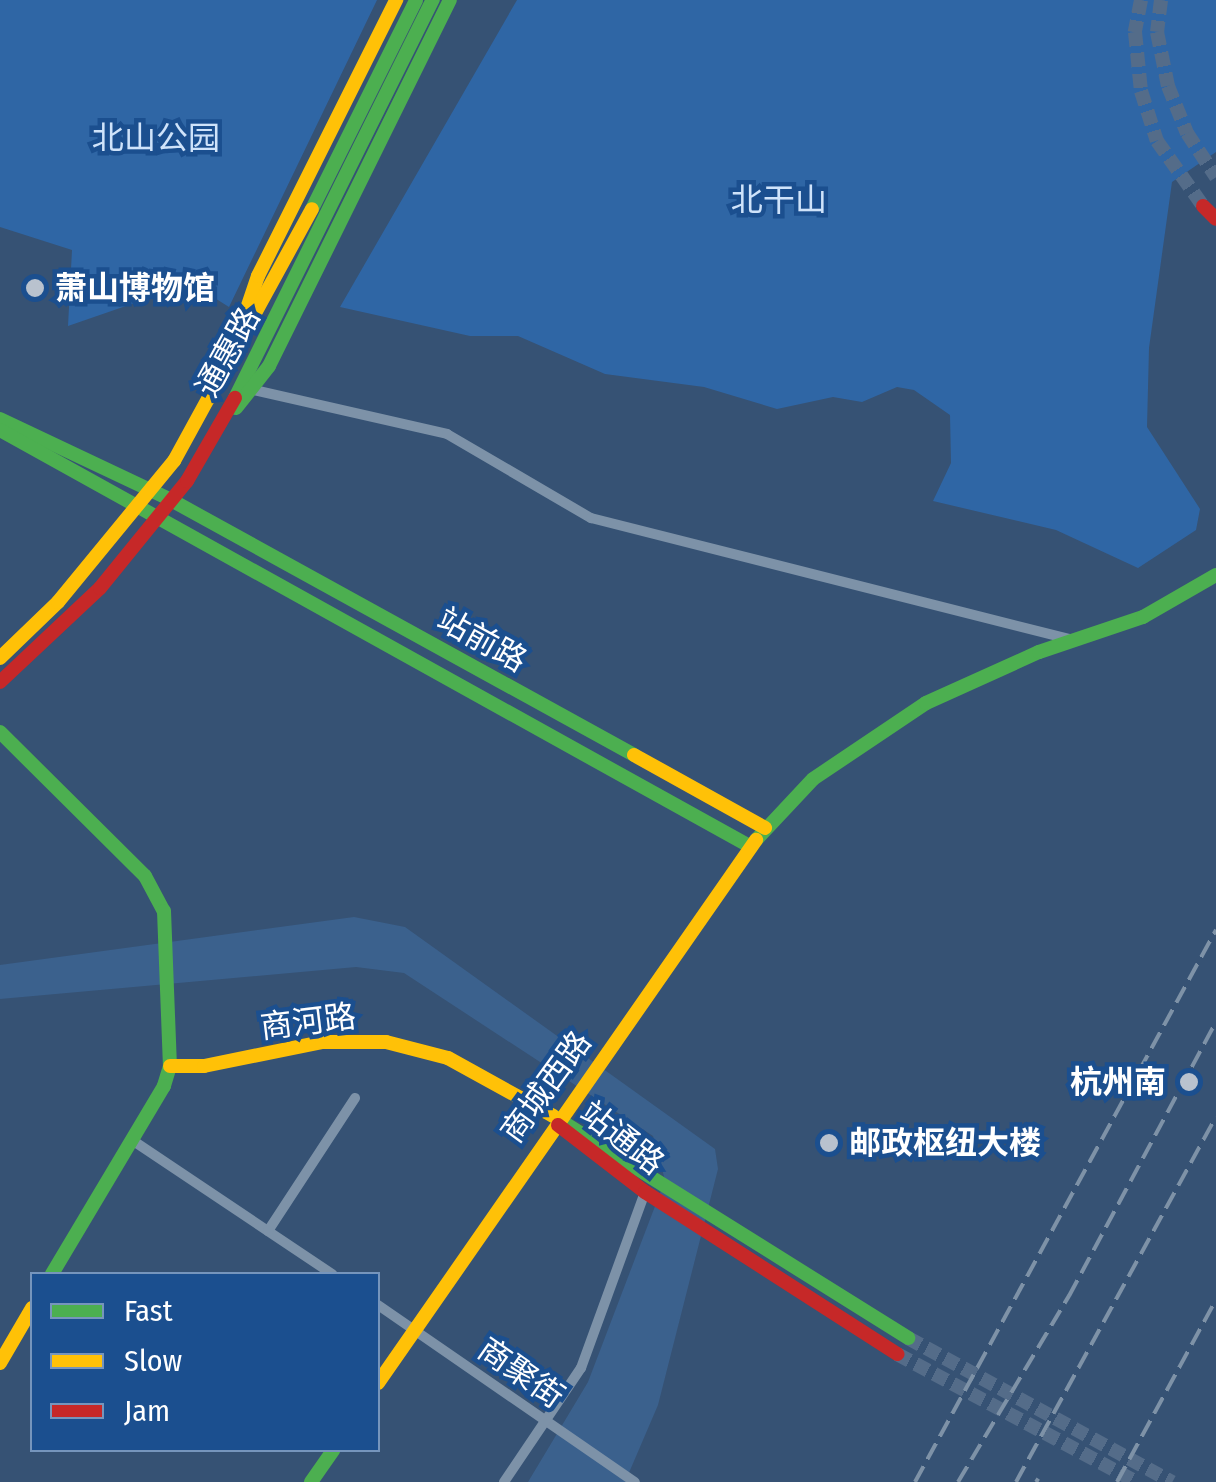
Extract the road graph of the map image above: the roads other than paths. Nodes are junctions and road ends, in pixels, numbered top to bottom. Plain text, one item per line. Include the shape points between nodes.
1 (396, 0) edge
2 (416, 0) edge
3 (432, 0) edge
4 (450, 0) edge
5 (1204, 206) tunnel mouth
6 (1216, 219) edge
7 (254, 390) junction
8 (204, 412) junction
9 (0, 418) edge
10 (219, 425) junction
11 (0, 430) edge
12 (146, 490) junction
13 (172, 500) junction
14 (135, 504) junction
15 (160, 516) junction
16 (1216, 575) edge
17 (1074, 640) junction
18 (0, 658) edge
19 (0, 682) edge
20 (0, 732) edge
21 (765, 828) junction
22 (751, 847) junction
23 (170, 1066) junction
24 (355, 1098) dead end
25 (554, 1121) junction
26 (132, 1140) junction
27 (645, 1192) junction
28 (268, 1231) junction
29 (53, 1272) edge
30 (329, 1272) edge
31 (380, 1306) edge
32 (30, 1311) edge
33 (414, 1329) junction
34 (908, 1338) tunnel mouth
35 (897, 1354) tunnel mouth
36 (0, 1362) edge
37 (380, 1380) edge
38 (544, 1419) junction
39 (331, 1452) edge
40 (311, 1482) edge
41 (504, 1482) edge
42 (636, 1482) edge

1 - 8 main road via 258,276
2 - 8 main road, 通惠路
3 - 10 main road, 通惠路 via 265,348
4 - 7 main road
5 - 6 main road
7 - 10 main road
7 - 17 street via 447,434 591,518
8 - 12 main road, 通惠路 via 174,461
9 - 12 main road, 站前路
10 - 13 main road, 通惠路
11 - 14 main road
12 - 13 main road, 站前路
12 - 14 main road, 通惠路
13 - 15 main road, 通惠路
13 - 21 main road, 站前路
14 - 15 main road
14 - 18 main road, 通惠路 via 58,602
15 - 19 main road, 通惠路 via 100,588
15 - 22 main road
16 - 17 main road, 商城西路 via 1143,617
17 - 21 main road, 商城西路 via 982,676 868,738
20 - 23 main road via 156,888 165,933
21 - 22 main road, 商城西路
22 - 25 main road, 商城西路
23 - 25 main road, 商河路 via 204,1066 322,1042 386,1042 448,1058
23 - 26 main road
24 - 28 street
25 - 27 main road, 站通路 via 577,1146
25 - 33 main road, 商城西路
25 - 34 main road, 站通路
26 - 28 street
26 - 29 main road
27 - 35 main road, 站通路
27 - 38 street via 581,1368
28 - 30 street
31 - 33 street, 商聚街
32 - 36 main road
33 - 37 main road, 商城西路
33 - 38 street, 商聚街
38 - 41 street
38 - 42 street, 商聚街
39 - 40 main road

